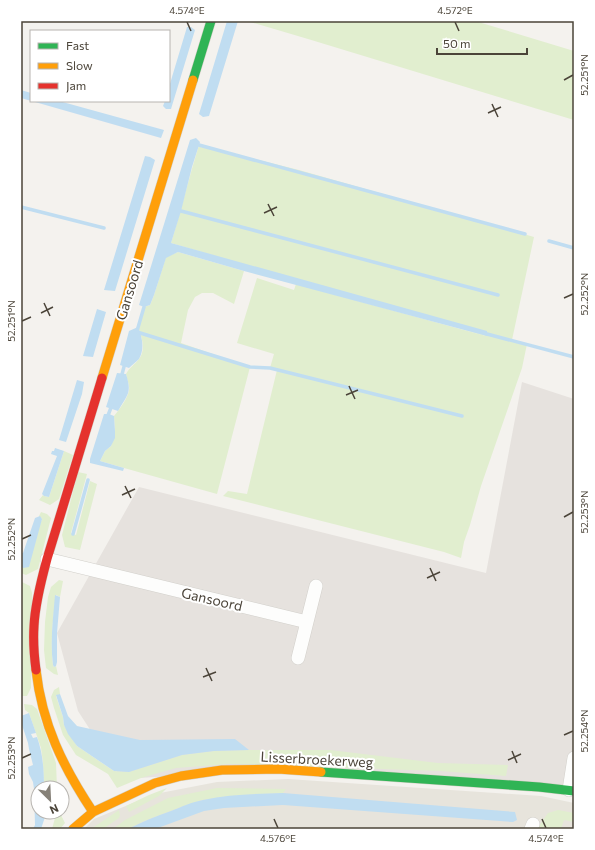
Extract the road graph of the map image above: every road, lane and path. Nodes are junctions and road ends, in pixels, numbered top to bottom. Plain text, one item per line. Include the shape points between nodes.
1 (212, 21) edge
2 (47, 559) junction
3 (316, 586) dead end
4 (307, 622) junction
5 (298, 658) dead end
6 (574, 758) edge
7 (572, 791) edge
8 (93, 812) junction
9 (73, 829) edge

1 - 2 street, Gansoord
2 - 4 street, Gansoord
2 - 8 street, Gansoord via 35,624 38,683 52,738 60,758
3 - 4 street
4 - 5 street
6 - 7 street
7 - 8 street, Lisserbroekerweg via 278,769 222,770 181,776 156,783
8 - 9 street, Lisserbroekerweg

